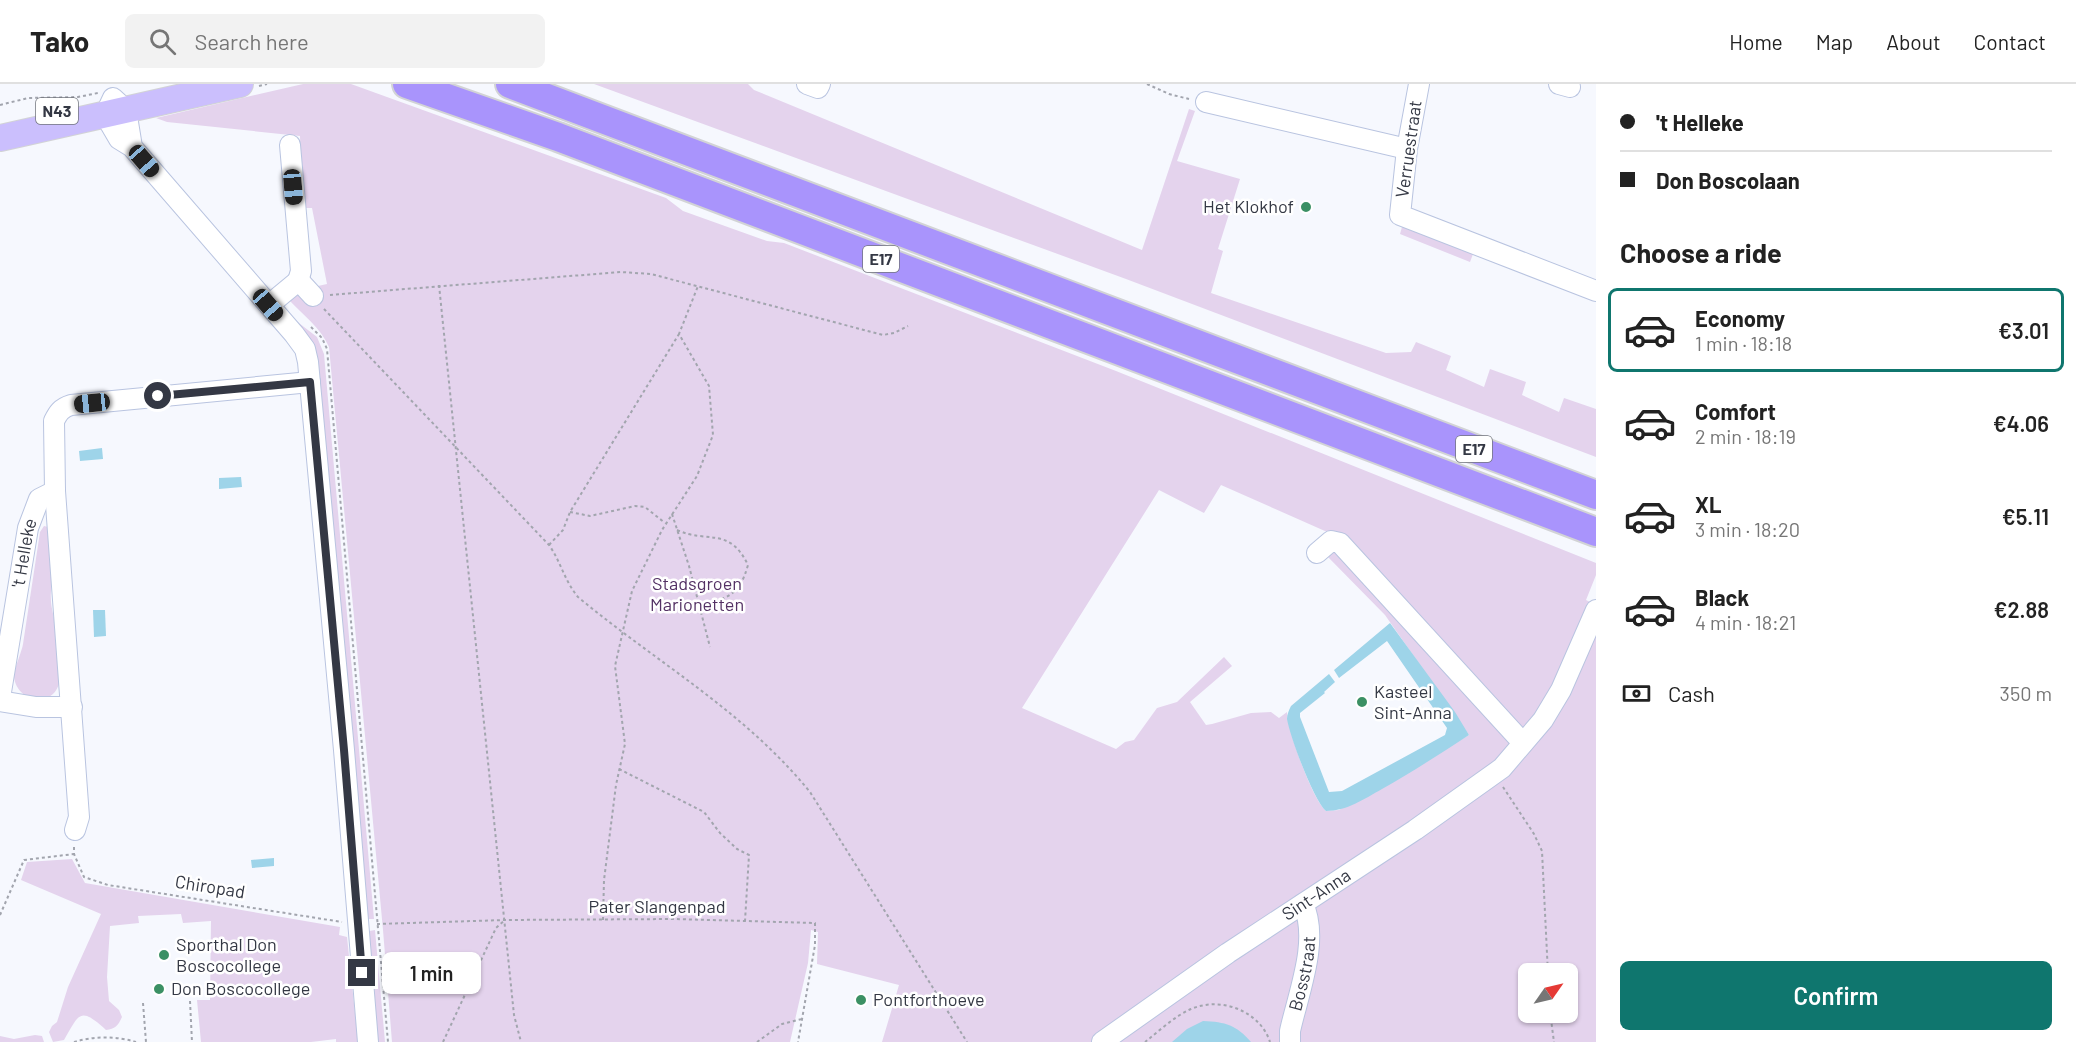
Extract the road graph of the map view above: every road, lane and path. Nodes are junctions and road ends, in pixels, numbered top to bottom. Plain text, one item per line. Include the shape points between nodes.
1 (174, 84) edge
2 (240, 84) edge
3 (407, 84) edge
4 (510, 84) edge
5 (807, 84) edge
6 (820, 84) edge
7 (1147, 84) edge
8 (1419, 84) edge
9 (1206, 102) joint
10 (111, 104) junction
11 (0, 105) edge
12 (0, 123) edge
13 (0, 138) edge
14 (290, 145) dead end
15 (1407, 149) junction
16 (298, 281) junction
17 (439, 285) junction
18 (698, 286) junction
19 (1596, 291) edge
20 (313, 296) junction
21 (268, 305) junction
22 (908, 326) dead end
23 (679, 334) junction
24 (310, 382) junction
25 (456, 450) junction
26 (55, 490) junction
27 (1594, 494) edge
28 (570, 512) junction
29 (672, 514) junction
30 (666, 523) junction
31 (1588, 529) edge
32 (677, 530) junction
33 (549, 545) junction
34 (1317, 553) dead end
35 (700, 608) junction
36 (1596, 610) edge
37 (623, 632) junction
38 (710, 647) dead end
39 (0, 700) edge
40 (72, 707) junction
41 (1523, 742) junction
42 (619, 769) junction
43 (1494, 774) junction
44 (75, 830) dead end
45 (1303, 904) junction
46 (0, 915) edge
47 (505, 920) junction
48 (603, 920) junction
49 (745, 921) junction
50 (358, 923) junction
51 (1547, 963) edge
52 (190, 1001) dead end
53 (143, 1004) dead end
54 (802, 1019) junction
55 (1551, 1023) edge
56 (74, 1042) edge
57 (136, 1042) edge
58 (146, 1042) edge
59 (192, 1042) edge
60 (368, 1042) edge
61 (388, 1042) edge
62 (443, 1042) edge
63 (521, 1042) edge
64 (757, 1042) edge
65 (798, 1042) edge
66 (967, 1042) edge
67 (1102, 1042) edge
68 (1145, 1042) edge
69 (1270, 1042) edge
70 (1290, 1042) edge
71 (1554, 1042) edge

1 - 10 main road, N43
2 - 10 main road, N43 via 200,94
3 - 31 highway, E17 via 558,136
4 - 27 highway, E17
5 - 6 street via 818,88
7 - 9 path via 1169,94
8 - 15 street, Verruestraat
9 - 15 street
10 - 11 path via 78,97 27,98
10 - 12 main road, N43
10 - 13 main road, N43 via 69,122
10 - 21 street via 119,139 132,147
14 - 16 street via 301,271
15 - 19 street, Verruestraat via 1400,215
16 - 20 street
16 - 21 street
17 - 18 path via 621,272 651,274
17 - 20 path
17 - 25 path
18 - 22 path via 883,335
18 - 23 path
20 - 25 path
21 - 24 street via 305,349
23 - 28 path
23 - 29 path via 709,386 713,435 697,476
24 - 26 street, 't Helleke via 64,407 54,421
24 - 50 street
25 - 33 path
25 - 47 path
26 - 39 street, 't Helleke via 39,499 28,528
26 - 40 street, 't Helleke
28 - 30 path via 590,516 645,507
28 - 33 path via 563,530
29 - 30 path
29 - 32 path
30 - 37 path via 632,591
32 - 35 path
32 - 35 path via 730,542 741,551 748,565 736,593
33 - 37 path via 578,597
34 - 41 street via 1331,541 1340,543
35 - 38 path
36 - 41 street, Sint-Anna via 1561,690 1543,720
37 - 42 path via 615,666 625,744
37 - 66 path via 730,712 787,764 810,792
39 - 40 street, 't Helleke via 36,707
40 - 44 street, 't Helleke via 80,817
41 - 43 street, Sint-Anna
42 - 48 path via 604,880
42 - 49 path via 704,812 720,833 749,855
43 - 45 street, Sint-Anna
43 - 51 path via 1542,851
45 - 67 street, Sint-Anna
45 - 70 street, Bosstraat via 1310,936
46 - 50 path, Chiropad via 24,861 74,854 84,877 108,885
47 - 48 path, Pater Slangenpad
47 - 61 path, Pater Slangenpad via 378,924
47 - 62 path via 496,928
47 - 63 path via 514,1015
48 - 49 path, Pater Slangenpad
49 - 54 path, Pater Slangenpad via 815,923
50 - 60 street
52 - 59 path
53 - 58 path
54 - 64 path via 782,1024
54 - 65 path, Pater Slangenpad
55 - 71 path
56 - 57 path via 103,1038
68 - 69 path via 1191,1009 1215,1004 1244,1011 1265,1030

